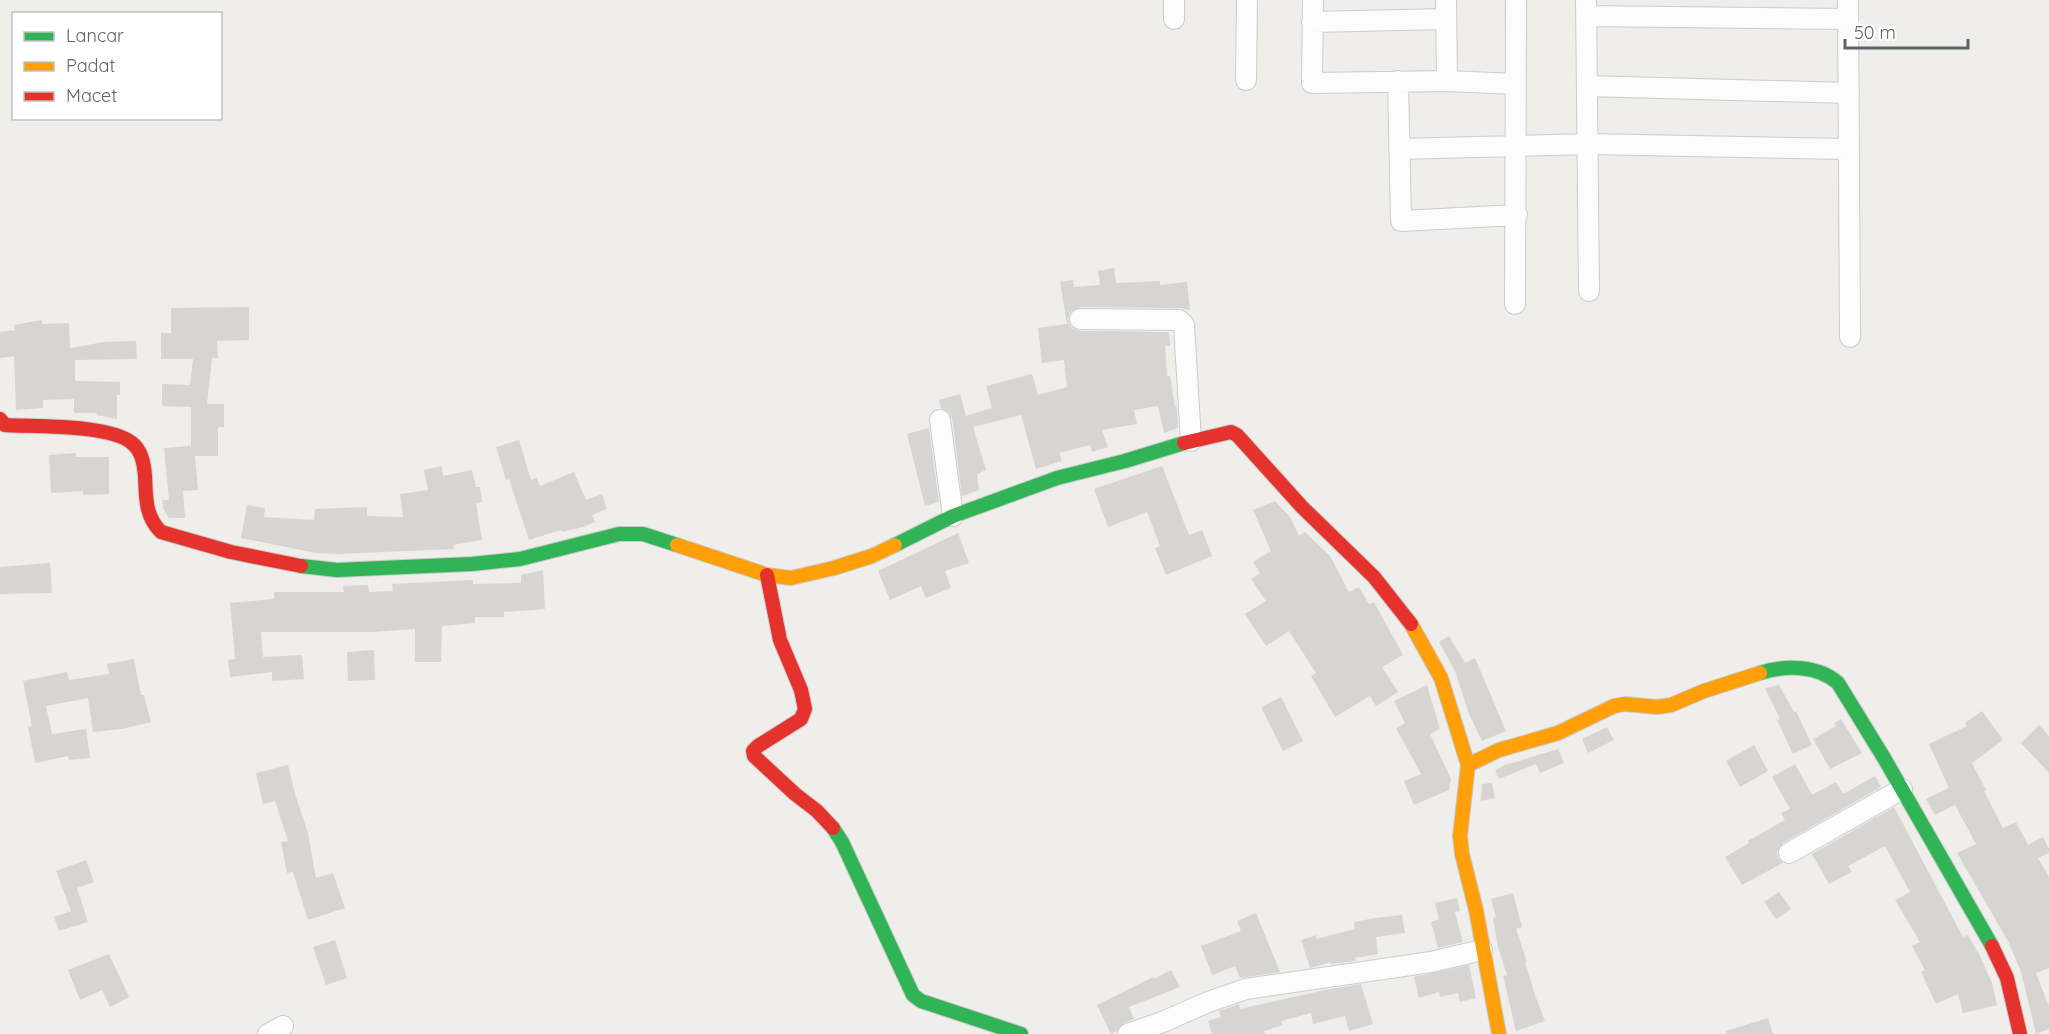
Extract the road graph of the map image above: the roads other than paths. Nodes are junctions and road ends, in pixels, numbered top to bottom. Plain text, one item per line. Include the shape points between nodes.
1 (1247, 0) edge
2 (1313, 0) edge
3 (1516, 0) edge
4 (1586, 8) edge
5 (1446, 10) edge
6 (1848, 10) edge
7 (1312, 22) junction
8 (1246, 80) dead end
9 (1398, 81) junction
10 (1447, 81) junction
11 (1516, 84) junction
12 (1587, 86) junction
13 (1849, 93) junction
14 (1516, 144) junction
15 (1588, 144) junction
16 (1399, 148) junction
17 (1849, 149) junction
18 (1517, 215) junction
19 (1589, 291) dead end
20 (1515, 304) dead end
21 (1080, 319) dead end
22 (1850, 337) dead end
23 (940, 420) dead end
24 (2, 424) edge
25 (1191, 441) junction
26 (953, 516) junction
27 (767, 575) junction
28 (1468, 765) junction
29 (1902, 789) junction
30 (1789, 853) dead end
31 (1482, 950) junction
32 (1021, 1034) edge
33 (1128, 1034) edge
34 (1499, 1034) edge
35 (2020, 1034) edge

1 - 8 street
2 - 7 street
3 - 11 street
4 - 6 street
4 - 12 street
5 - 7 street
5 - 10 street
6 - 13 street
7 - 9 street via 1312,83
9 - 10 street
9 - 16 street
10 - 11 street
11 - 14 street
12 - 13 street
12 - 15 street
13 - 17 street
14 - 15 street
14 - 16 street
14 - 18 street
15 - 17 street
15 - 19 street
16 - 18 street via 1401,221
17 - 22 street
18 - 20 street
21 - 25 street via 1179,320 1184,326
23 - 26 street
24 - 27 street via 121,436 140,453 147,508 154,528 209,547 314,569 472,564 535,556 629,533 657,538
25 - 26 street via 1057,478
25 - 28 street via 1231,432 1238,435 1302,507 1374,577 1431,656
26 - 27 street via 872,556 791,578
27 - 32 street via 779,639 806,709 801,719 758,746 754,756 817,811 842,842 913,995
28 - 29 street via 1499,750 1558,734 1614,706 1671,705 1769,670 1798,667 1821,672 1838,683
28 - 31 street via 1460,837
29 - 30 street
29 - 35 street via 1994,949 2007,978
31 - 33 street via 1400,967 1246,989
31 - 34 street

